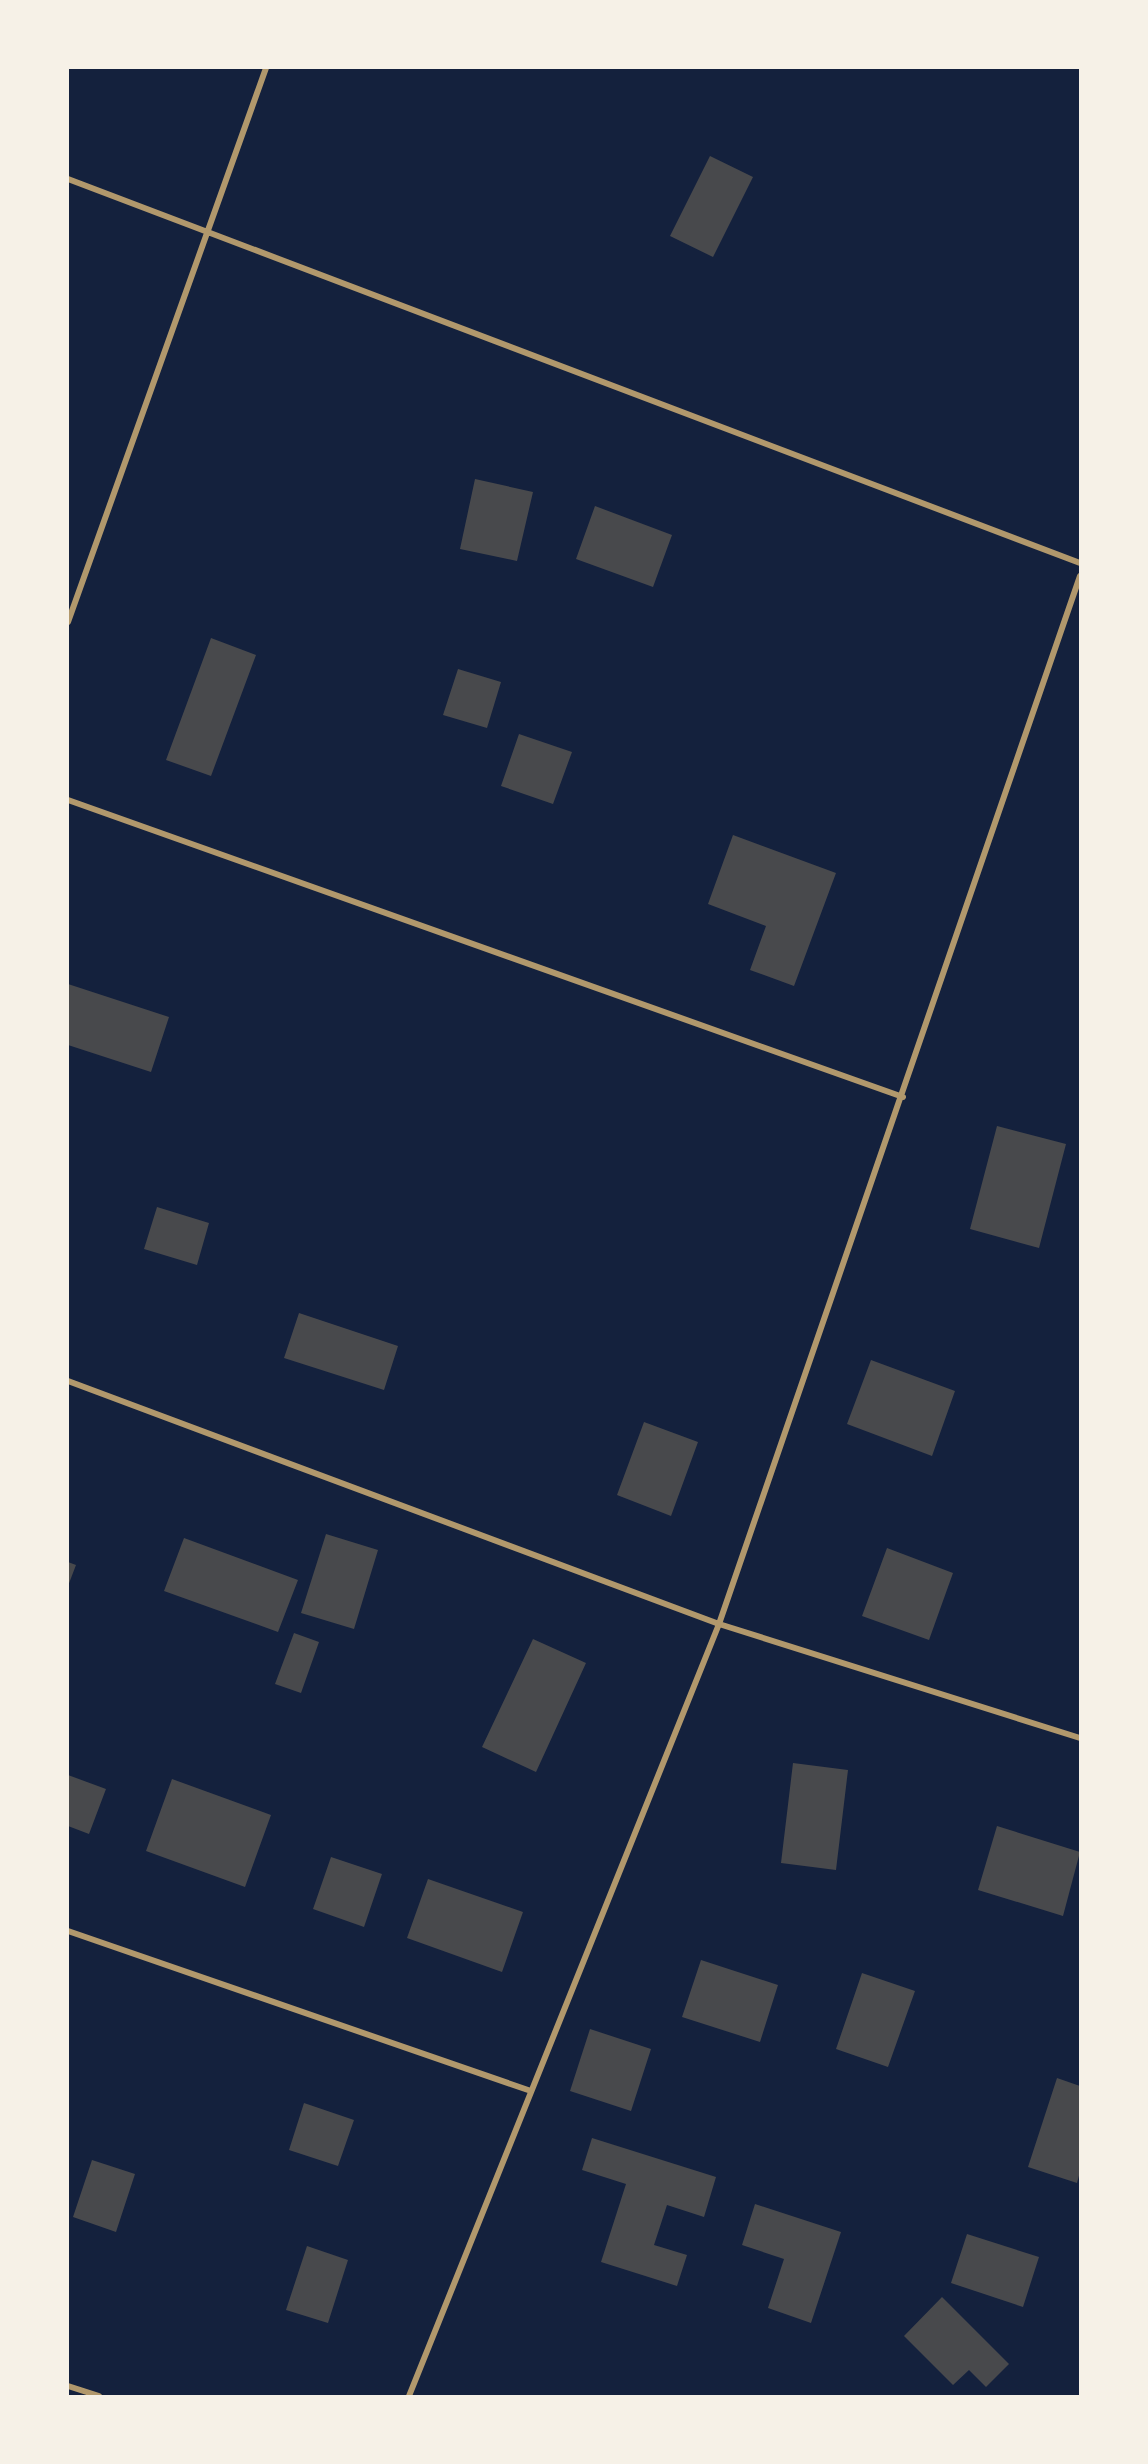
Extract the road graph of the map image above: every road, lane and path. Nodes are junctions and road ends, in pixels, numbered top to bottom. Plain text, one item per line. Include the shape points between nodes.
1 (266, 68) edge
2 (68, 179) edge
3 (205, 232) junction
4 (1080, 564) edge
5 (1080, 576) edge
6 (68, 622) edge
7 (68, 800) edge
8 (903, 1096) junction
9 (68, 1381) edge
10 (719, 1624) junction
11 (1080, 1738) edge
12 (68, 1931) edge
13 (531, 2091) junction
14 (68, 2386) edge
15 (99, 2397) edge
16 (409, 2397) edge

1 - 3 street
2 - 3 street
3 - 4 street
3 - 6 street
5 - 8 street
7 - 8 street
8 - 10 street
9 - 10 street
10 - 11 street
10 - 13 street
12 - 13 street
13 - 16 street
14 - 15 street

